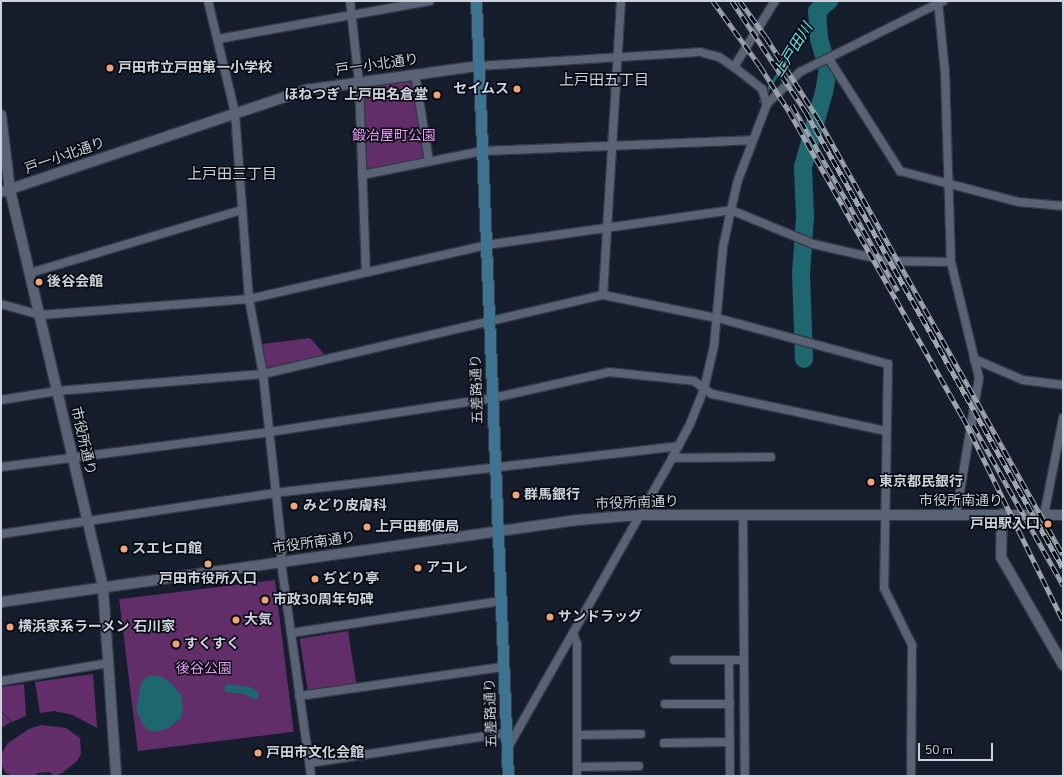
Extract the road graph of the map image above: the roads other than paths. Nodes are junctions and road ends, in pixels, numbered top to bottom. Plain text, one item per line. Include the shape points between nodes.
1 (208, 1) edge
2 (350, 1) edge
3 (430, 1) edge
4 (476, 1) edge
5 (621, 1) edge
6 (774, 1) edge
7 (940, 2) edge
8 (351, 15) junction
9 (218, 39) junction
10 (615, 57) junction
11 (828, 59) junction
12 (479, 66) junction
13 (734, 67) junction
14 (415, 74) junction
15 (359, 82) junction
16 (767, 102) junction
17 (235, 113) junction
18 (1, 115) edge
19 (753, 140) junction
20 (611, 145) junction
21 (482, 150) junction
22 (430, 161) junction
23 (362, 176) junction
24 (949, 185) junction
25 (6, 191) edge
26 (1063, 206) edge
27 (242, 210) junction
28 (731, 210) junction
29 (607, 227) junction
30 (486, 245) junction
31 (951, 262) junction
32 (366, 272) junction
33 (30, 273) junction
34 (603, 295) junction
35 (249, 299) junction
36 (1, 304) edge
37 (40, 316) junction
38 (718, 319) junction
39 (490, 322) junction
40 (974, 359) junction
41 (263, 374) junction
42 (1063, 385) edge
43 (704, 389) junction
44 (57, 391) junction
45 (493, 398) junction
46 (1, 400) edge
47 (1063, 418) edge
48 (886, 431) junction
49 (269, 432) junction
50 (678, 446) junction
51 (73, 457) junction
52 (771, 457) dead end
53 (672, 458) junction
54 (1, 468) edge
55 (496, 468) junction
56 (274, 493) junction
57 (1002, 514) junction
58 (640, 515) junction
59 (743, 515) junction
60 (884, 515) junction
61 (956, 515) junction
62 (1044, 515) junction
63 (1063, 515) edge
64 (88, 521) junction
65 (498, 531) junction
66 (1, 534) edge
67 (281, 562) junction
68 (103, 588) junction
69 (501, 601) junction
70 (1, 602) edge
71 (291, 633) junction
72 (573, 633) junction
73 (674, 660) dead end
74 (730, 660) junction
75 (743, 660) junction
76 (109, 663) junction
77 (1063, 665) edge
78 (504, 667) junction
79 (1, 681) edge
80 (299, 696) junction
81 (665, 704) dead end
82 (730, 704) junction
83 (506, 733) junction
84 (641, 734) dead end
85 (577, 735) junction
86 (730, 742) junction
87 (664, 743) dead end
88 (507, 749) junction
89 (310, 763) junction
90 (639, 766) dead end
91 (577, 767) junction
92 (116, 776) edge
93 (311, 776) edge
94 (508, 776) edge
95 (577, 776) edge
96 (730, 776) edge
97 (745, 776) edge
98 (911, 776) edge

1 - 9 street
2 - 8 street
3 - 8 street
4 - 12 main road, 五差路通り
5 - 10 street
6 - 13 street
7 - 11 street
7 - 24 street
8 - 9 street
8 - 15 street
9 - 17 street
10 - 12 street, 戸一小北通り
10 - 13 street, 戸一小北通り via 700,52 719,57
10 - 20 street
11 - 16 street via 800,72
11 - 24 street via 900,171
12 - 14 street, 戸一小北通り
12 - 21 main road, 五差路通り
13 - 16 street, 戸一小北通り via 762,89
14 - 15 street, 戸一小北通り
14 - 22 street
15 - 17 street, 戸一小北通り via 305,90
15 - 23 street
16 - 19 street
17 - 25 street, 戸一小北通り
17 - 27 street
18 - 25 street, 市役所通り
19 - 20 street
19 - 28 street
20 - 21 street
20 - 29 street
21 - 22 street
21 - 30 main road, 五差路通り
22 - 23 street
23 - 32 street
24 - 26 street via 1019,202
24 - 31 street
25 - 33 street, 市役所通り
27 - 33 street
27 - 35 street
28 - 29 street
28 - 31 street via 813,244 887,261
28 - 38 street via 723,247
29 - 30 street
29 - 34 street
30 - 32 street
30 - 39 main road, 五差路通り
31 - 40 street
32 - 35 street
33 - 37 street, 市役所通り
34 - 38 street
34 - 39 street
35 - 37 street
35 - 41 street
36 - 37 street
37 - 44 street, 市役所通り
38 - 43 street
38 - 48 street via 888,364
39 - 41 street
39 - 45 main road, 五差路通り
40 - 42 street via 1023,380
40 - 61 street via 979,378
41 - 44 street
41 - 49 street
43 - 45 street via 694,382 609,372
43 - 48 street via 712,394
43 - 50 street
44 - 46 street
44 - 51 street, 市役所通り
45 - 49 street
45 - 55 main road, 五差路通り
47 - 62 street
48 - 60 street
49 - 51 street
49 - 56 street
50 - 53 street
50 - 55 street
51 - 54 street
51 - 64 street, 市役所通り
52 - 53 street
53 - 58 street
55 - 56 street
55 - 65 main road, 五差路通り
56 - 64 street
56 - 67 street via 282,550
57 - 61 street, 市役所南通り
57 - 62 street, 市役所南通り
57 - 77 street via 1001,557
58 - 59 street, 市役所南通り
58 - 65 street, 市役所南通り via 577,520
58 - 72 street
59 - 60 street, 市役所南通り
59 - 75 street
60 - 61 street, 市役所南通り
60 - 98 street via 884,588 912,645
62 - 63 street, 市役所南通り
64 - 66 street
64 - 68 street, 市役所通り
65 - 67 street, 市役所南通り
65 - 69 main road, 五差路通り
67 - 68 street, 市役所南通り
67 - 71 street
68 - 70 street, 市役所南通り
68 - 76 street, 市役所通り
69 - 71 street
69 - 78 main road, 五差路通り
71 - 80 street
72 - 85 street via 577,644
72 - 88 street
73 - 74 street
74 - 75 street
74 - 82 street
75 - 97 street via 747,744
76 - 79 street
76 - 92 street, 市役所通り
78 - 80 street
78 - 83 main road, 五差路通り
80 - 89 street
81 - 82 street
82 - 86 street
83 - 88 main road, 五差路通り
83 - 89 street
84 - 85 street
85 - 91 street
86 - 87 street
86 - 96 street
88 - 94 main road, 五差路通り
89 - 93 street
90 - 91 street
91 - 95 street

